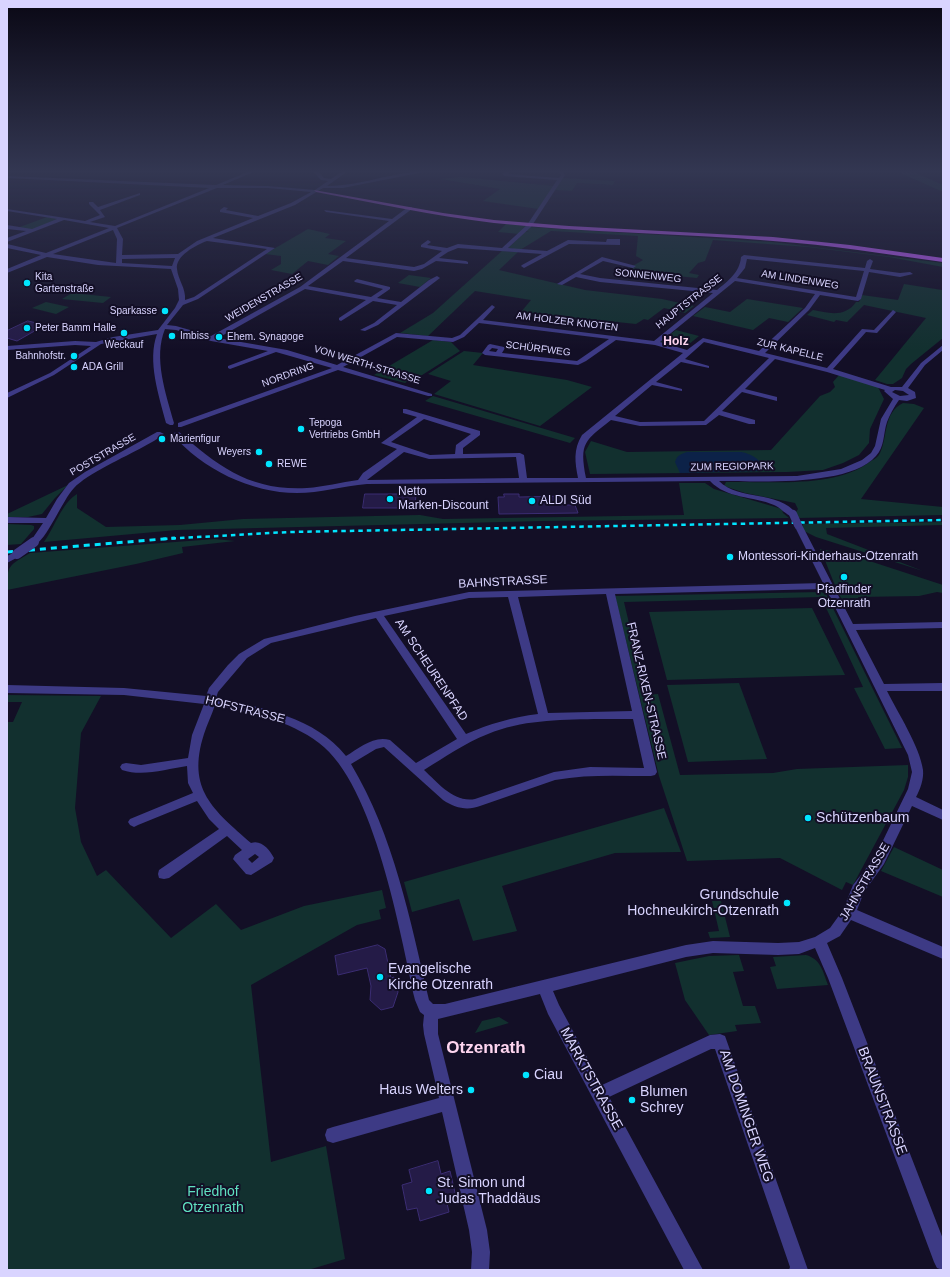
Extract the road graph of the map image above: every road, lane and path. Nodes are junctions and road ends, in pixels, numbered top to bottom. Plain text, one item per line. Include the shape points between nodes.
1 (32, 231) edge
2 (105, 231) edge
3 (116, 231) edge
4 (227, 231) edge
5 (378, 231) edge
6 (524, 231) edge
7 (625, 231) edge
8 (205, 239) junction
9 (7, 240) edge
10 (428, 242) dead end
11 (609, 243) dead end
12 (7, 246) edge
13 (447, 250) junction
14 (503, 250) junction
15 (548, 253) junction
16 (47, 255) junction
17 (181, 256) junction
18 (343, 259) junction
19 (434, 259) junction
20 (119, 260) junction
21 (943, 260) edge
22 (870, 261) dead end
23 (466, 263) dead end
24 (524, 266) dead end
25 (632, 266) dead end
26 (174, 268) junction
27 (867, 270) junction
28 (7, 271) edge
29 (910, 274) dead end
30 (576, 275) junction
31 (437, 278) dead end
32 (734, 279) junction
33 (357, 281) dead end
34 (560, 284) dead end
35 (304, 287) junction
36 (719, 292) junction
37 (818, 293) junction
38 (373, 298) junction
39 (181, 304) junction
40 (402, 304) junction
41 (492, 307) dead end
42 (893, 312) dead end
43 (341, 319) dead end
44 (478, 321) junction
45 (162, 329) junction
46 (363, 330) dead end
47 (615, 338) junction
48 (211, 339) junction
49 (655, 343) junction
50 (97, 344) junction
51 (943, 347) edge
52 (11, 348) edge
53 (275, 350) junction
54 (688, 352) junction
55 (7, 353) edge
56 (761, 353) junction
57 (498, 354) dead end
58 (775, 356) junction
59 (679, 359) junction
60 (707, 366) dead end
61 (230, 367) dead end
62 (339, 367) junction
63 (829, 370) junction
64 (652, 383) junction
65 (904, 388) junction
66 (890, 389) junction
67 (680, 390) dead end
68 (741, 390) junction
69 (430, 395) dead end
70 (7, 396) edge
71 (897, 398) junction
72 (774, 399) dead end
73 (406, 411) dead end
74 (718, 412) junction
75 (423, 416) junction
76 (609, 417) junction
77 (752, 422) dead end
78 (181, 425) junction
79 (163, 427) junction
80 (176, 434) junction
81 (403, 448) junction
82 (459, 456) junction
83 (711, 478) junction
84 (523, 480) junction
85 (583, 480) junction
86 (361, 482) junction
87 (7, 520) edge
88 (49, 521) junction
89 (7, 560) edge
90 (828, 586) junction
91 (610, 591) junction
92 (512, 594) junction
93 (378, 614) junction
94 (943, 625) edge
95 (849, 627) junction
96 (943, 687) edge
97 (880, 688) junction
98 (7, 689) edge
99 (210, 700) junction
100 (638, 715) junction
101 (544, 717) junction
102 (464, 740) junction
103 (193, 761) junction
104 (345, 762) junction
105 (126, 767) dead end
106 (416, 769) junction
107 (199, 795) junction
108 (909, 799) junction
109 (943, 815) edge
110 (134, 822) dead end
111 (228, 830) junction
112 (251, 850) dead end
113 (164, 874) dead end
114 (848, 913) junction
115 (819, 941) junction
116 (943, 954) edge
117 (544, 987) junction
118 (432, 1012) junction
119 (599, 1094) junction
120 (448, 1103) junction
121 (333, 1135) dead end
122 (943, 1262) edge
123 (480, 1270) edge
124 (694, 1270) edge
125 (798, 1270) edge

1 - 9 street
2 - 16 street
3 - 20 street via 120,240
4 - 8 street
5 - 18 street, WEIDENSTRASSE
6 - 14 street
7 - 21 main road via 768,239
8 - 17 street via 193,245
8 - 39 street via 272,248 196,298
10 - 13 street via 423,246
11 - 15 street via 569,242
12 - 16 street
13 - 14 street via 462,246
13 - 19 street
14 - 15 street
15 - 24 street
16 - 20 street via 98,263
16 - 28 street
17 - 20 street
17 - 26 street
18 - 19 street via 414,269
18 - 35 street, WEIDENSTRASSE
19 - 23 street
20 - 26 street
22 - 27 street, AM LINDENWEG
25 - 30 street, SONNENWEG via 602,259
26 - 39 street via 182,292
27 - 29 street, AM LINDENWEG
27 - 32 street, AM LINDENWEG via 805,260 744,255 743,268
27 - 37 street, AM LINDENWEG via 858,299
30 - 34 street, SONNENWEG
30 - 36 street, SONNENWEG
31 - 40 street
32 - 36 street, HAUPTSTRASSE
32 - 37 street, AM LINDENWEG
33 - 38 street via 388,288
35 - 38 street
35 - 48 street, WEIDENSTRASSE
36 - 49 street, HAUPTSTRASSE
37 - 56 street via 807,309
38 - 40 street
38 - 43 street
39 - 45 street
40 - 46 street via 376,324
41 - 44 street
42 - 63 street via 875,332 864,330
44 - 47 street, AM HOLZER KNOTEN
44 - 62 street, NORDRING via 455,340 398,335
45 - 48 street, VON WERTH-STRASSE via 176,328
45 - 50 street
45 - 79 street via 158,344 158,370
47 - 49 street, AM HOLZER KNOTEN
47 - 57 street, SCHÜRFWEG via 578,363
48 - 53 street, VON WERTH-STRASSE
49 - 54 street, HAUPTSTRASSE
50 - 52 street via 75,343
50 - 70 street via 52,374
51 - 65 street via 922,366
52 - 55 street via 10,353
53 - 61 street
53 - 62 street, VON WERTH-STRASSE
54 - 56 street, ZUR KAPELLE via 706,340
54 - 59 street
56 - 58 street, ZUR KAPELLE
58 - 63 street, ZUR KAPELLE
58 - 68 street
59 - 60 street
59 - 64 street
62 - 69 street, VON WERTH-STRASSE
62 - 78 street, NORDRING
63 - 66 street, ZUR KAPELLE
64 - 67 street
64 - 76 street
65 - 66 street
65 - 71 street via 912,392 912,396
66 - 71 street via 888,393
68 - 72 street
68 - 74 street
71 - 83 street, ZUM REGIOPARK via 884,421 879,446 865,461 853,467 832,474 809,477
73 - 75 street
74 - 76 street via 702,424 640,424
74 - 77 street
75 - 81 street via 385,443
75 - 82 street via 477,433 460,446
76 - 85 street via 587,435 580,445 579,457
78 - 79 street
78 - 80 street via 182,429
79 - 80 street via 169,435
79 - 88 street, POSTSTRASSE via 75,482 65,492
80 - 86 street, ZUM REGIOPARK via 215,466 267,487 305,491
81 - 82 street via 429,457
81 - 86 street via 366,475
82 - 84 street via 520,455
83 - 85 street, ZUM REGIOPARK
83 - 90 street, JAHNSTRASSE, bridge via 721,488 780,506 793,514
84 - 85 street, ZUM REGIOPARK
84 - 86 street, ZUM REGIOPARK
87 - 88 street
88 - 89 street, POSTSTRASSE, bridge via 34,542
90 - 91 street, BAHNSTRASSE
90 - 95 street, JAHNSTRASSE
91 - 92 street, BAHNSTRASSE
91 - 100 street, FRANZ-RIXEN-STRASSE
92 - 93 street, BAHNSTRASSE via 464,595
92 - 101 street
93 - 99 street, BAHNSTRASSE via 262,643 232,667
93 - 102 street, AM SCHEURENPFAD
94 - 95 street
95 - 97 street, JAHNSTRASSE
96 - 97 street
97 - 108 street, JAHNSTRASSE via 916,761 917,778
98 - 99 street, HOFSTRASSE via 113,690
99 - 103 street, BAHNSTRASSE via 198,735
99 - 104 street, HOFSTRASSE via 267,713 295,723 321,738
100 - 101 street, AM SCHEURENPFAD
100 - 106 street, FRANZ-RIXEN-STRASSE via 651,772 567,774 468,804 449,799
101 - 102 street, AM SCHEURENPFAD via 502,725
102 - 106 street, AM SCHEURENPFAD
103 - 105 street via 141,769
103 - 107 street, BAHNSTRASSE via 194,779
104 - 106 street, FRANZ-RIXEN-STRASSE via 374,745 384,743 391,746
104 - 118 street, HOFSTRASSE via 368,807 380,838 422,1000 426,1008
107 - 110 street
107 - 111 street, BAHNSTRASSE via 210,812
108 - 109 street
108 - 114 street, JAHNSTRASSE via 880,860 858,889
111 - 112 street, BAHNSTRASSE
111 - 113 street
114 - 115 street, JAHNSTRASSE via 835,932
114 - 116 street
115 - 117 street, JAHNSTRASSE via 787,949 726,947 690,950
115 - 122 street, BRAUNSTRASSE
117 - 118 street
117 - 119 street, MARKTSTRASSE via 552,1009
118 - 120 street via 430,1030
119 - 124 street, MARKTSTRASSE
119 - 125 street, AM DOMINGER WEG via 710,1042 720,1041 800,1269
120 - 121 street
120 - 123 street via 478,1230

